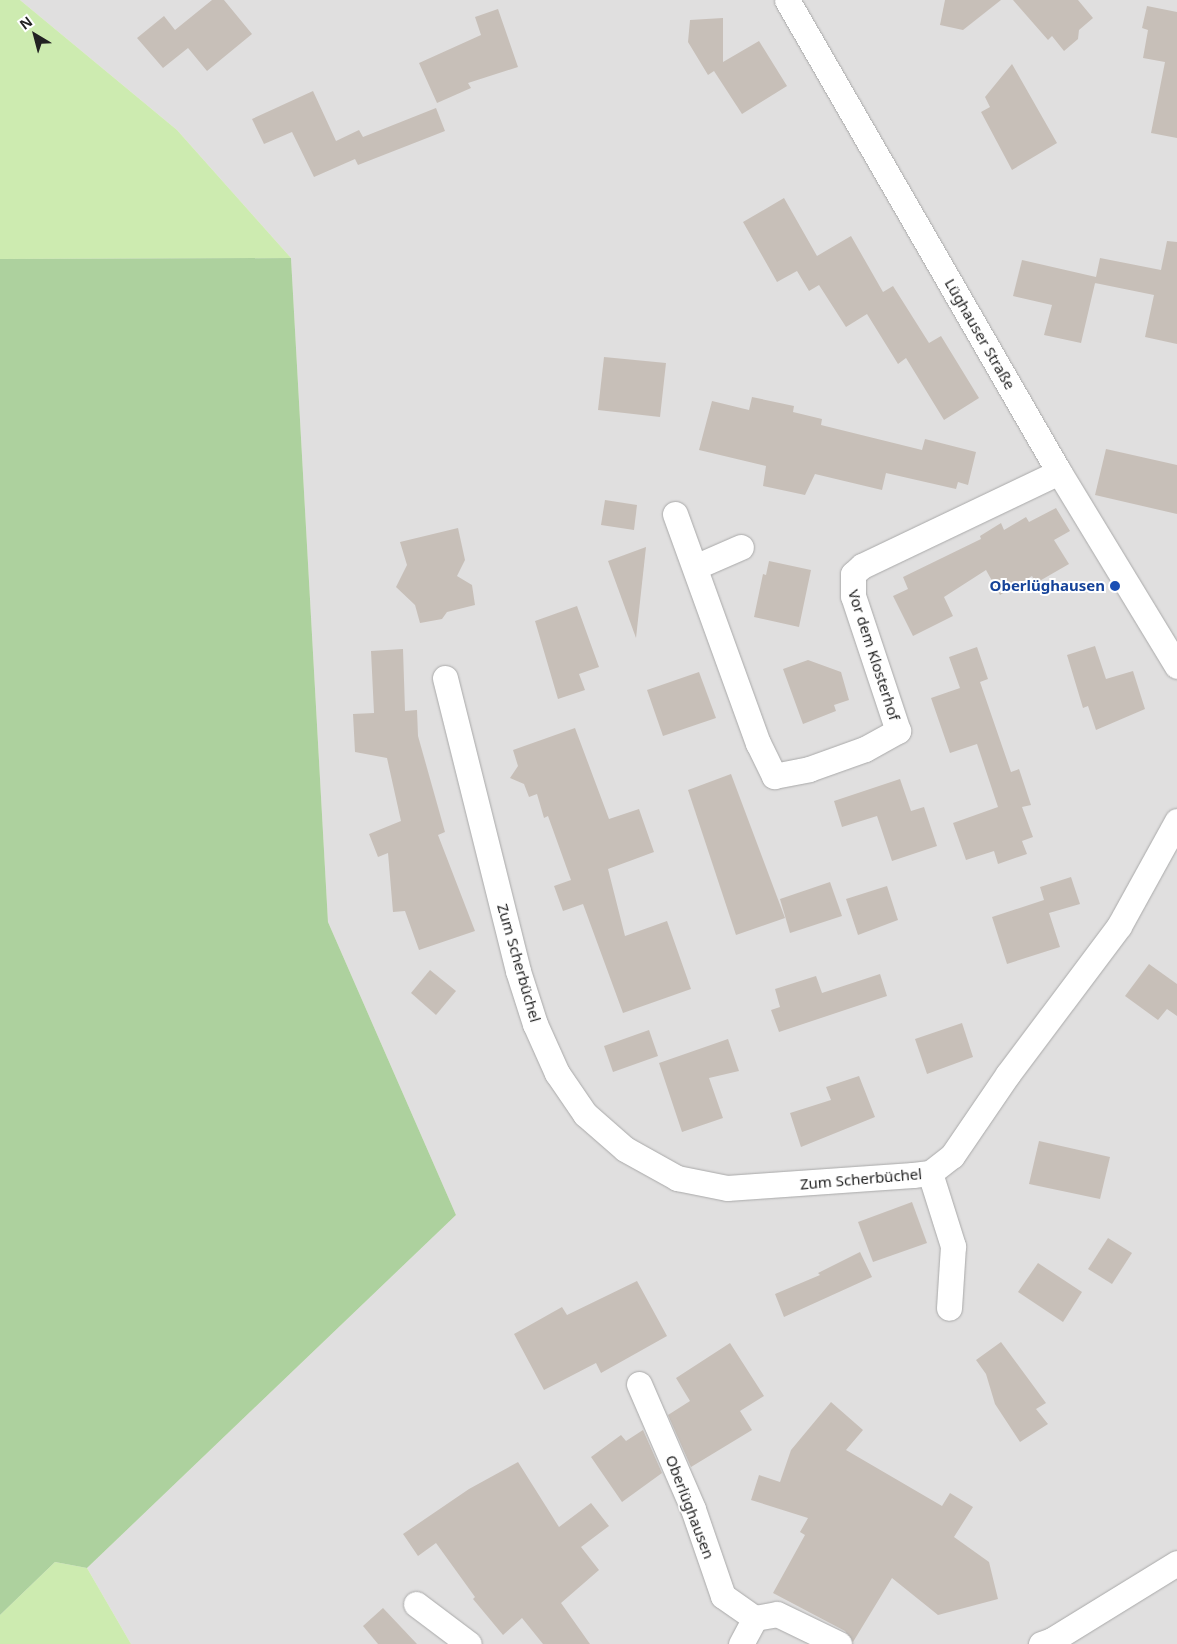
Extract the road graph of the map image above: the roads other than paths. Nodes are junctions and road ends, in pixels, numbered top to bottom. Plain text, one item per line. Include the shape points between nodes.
1 (787, 0) edge
2 (1059, 472) junction
3 (675, 514) dead end
4 (741, 547) dead end
5 (695, 567) junction
6 (1177, 666) edge
7 (445, 678) dead end
8 (1177, 821) edge
9 (930, 1172) junction
10 (949, 1308) dead end
11 (639, 1384) dead end
12 (1177, 1563) edge
13 (416, 1604) dead end
14 (755, 1618) junction
15 (469, 1644) edge
16 (741, 1644) edge
17 (838, 1644) edge
18 (1041, 1644) edge

1 - 2 street, Lüghauser Straße
2 - 5 street, Vor dem Klosterhof via 862,566 853,574 853,596 898,731 865,749 809,769 774,776 758,743
2 - 6 street, Lüghauser Straße
3 - 5 street, Vor dem Klosterhof
4 - 5 street
7 - 9 street, Zum Scherbüchel via 523,988 557,1073 584,1114 625,1149 677,1178 727,1188 864,1180
8 - 9 street, Zum Scherbüchel via 1119,926 1008,1074 952,1156
9 - 10 street, Zum Scherbüchel via 953,1246
11 - 14 street, Oberlüghausen via 693,1509 723,1596
12 - 18 street
13 - 15 street
14 - 16 street
14 - 17 street via 777,1614

